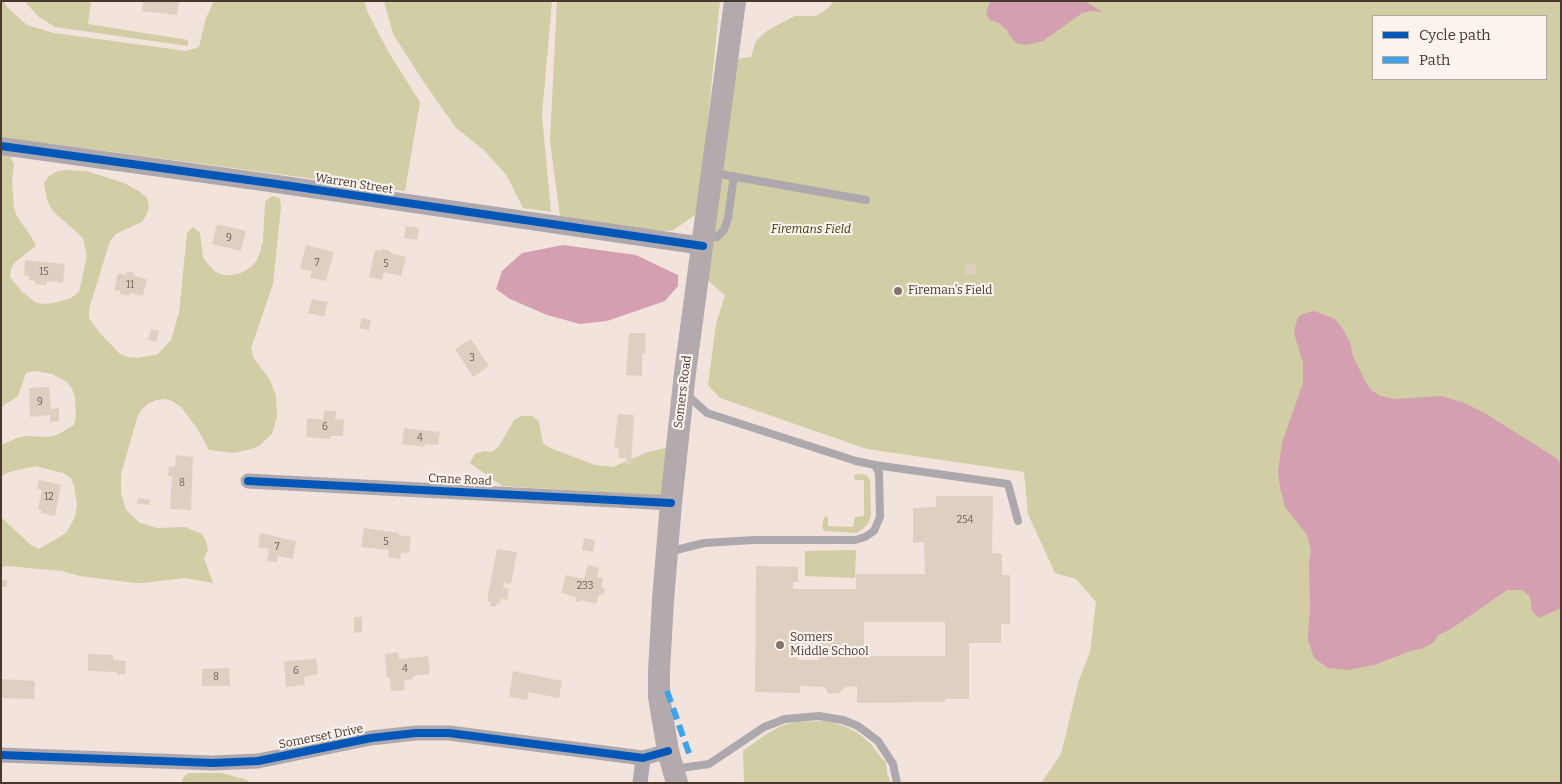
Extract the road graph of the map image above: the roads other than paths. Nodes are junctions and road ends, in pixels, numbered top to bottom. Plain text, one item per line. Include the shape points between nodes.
1 (735, 1) edge
2 (1, 146) edge
3 (712, 172) junction
4 (734, 176) junction
5 (866, 200) dead end
6 (703, 240) junction
7 (683, 391) junction
8 (875, 465) junction
9 (248, 481) dead end
10 (671, 503) junction
11 (1018, 521) dead end
12 (666, 552) junction
13 (1, 755) edge
14 (643, 758) junction
15 (673, 768) edge
16 (640, 783) edge
17 (897, 783) edge

1 - 3 main road, Somers Road
2 - 6 street, Warren Street
3 - 4 lane
3 - 6 main road, Somers Road
4 - 5 lane
4 - 6 lane via 724,230
6 - 7 main road, Somers Road
7 - 8 lane via 707,413
7 - 10 main road, Somers Road
8 - 11 lane via 1008,484
8 - 12 lane via 880,517 874,531 865,537 855,540 704,543
9 - 10 street, Crane Road
10 - 12 main road, Somers Road
12 - 15 main road, Somers Road via 659,697
13 - 14 street, Somerset Drive via 213,763 258,761 371,738 449,733
14 - 15 street
14 - 16 street
15 - 17 lane via 709,764 764,727 785,719 819,716 858,726 878,741 893,764

